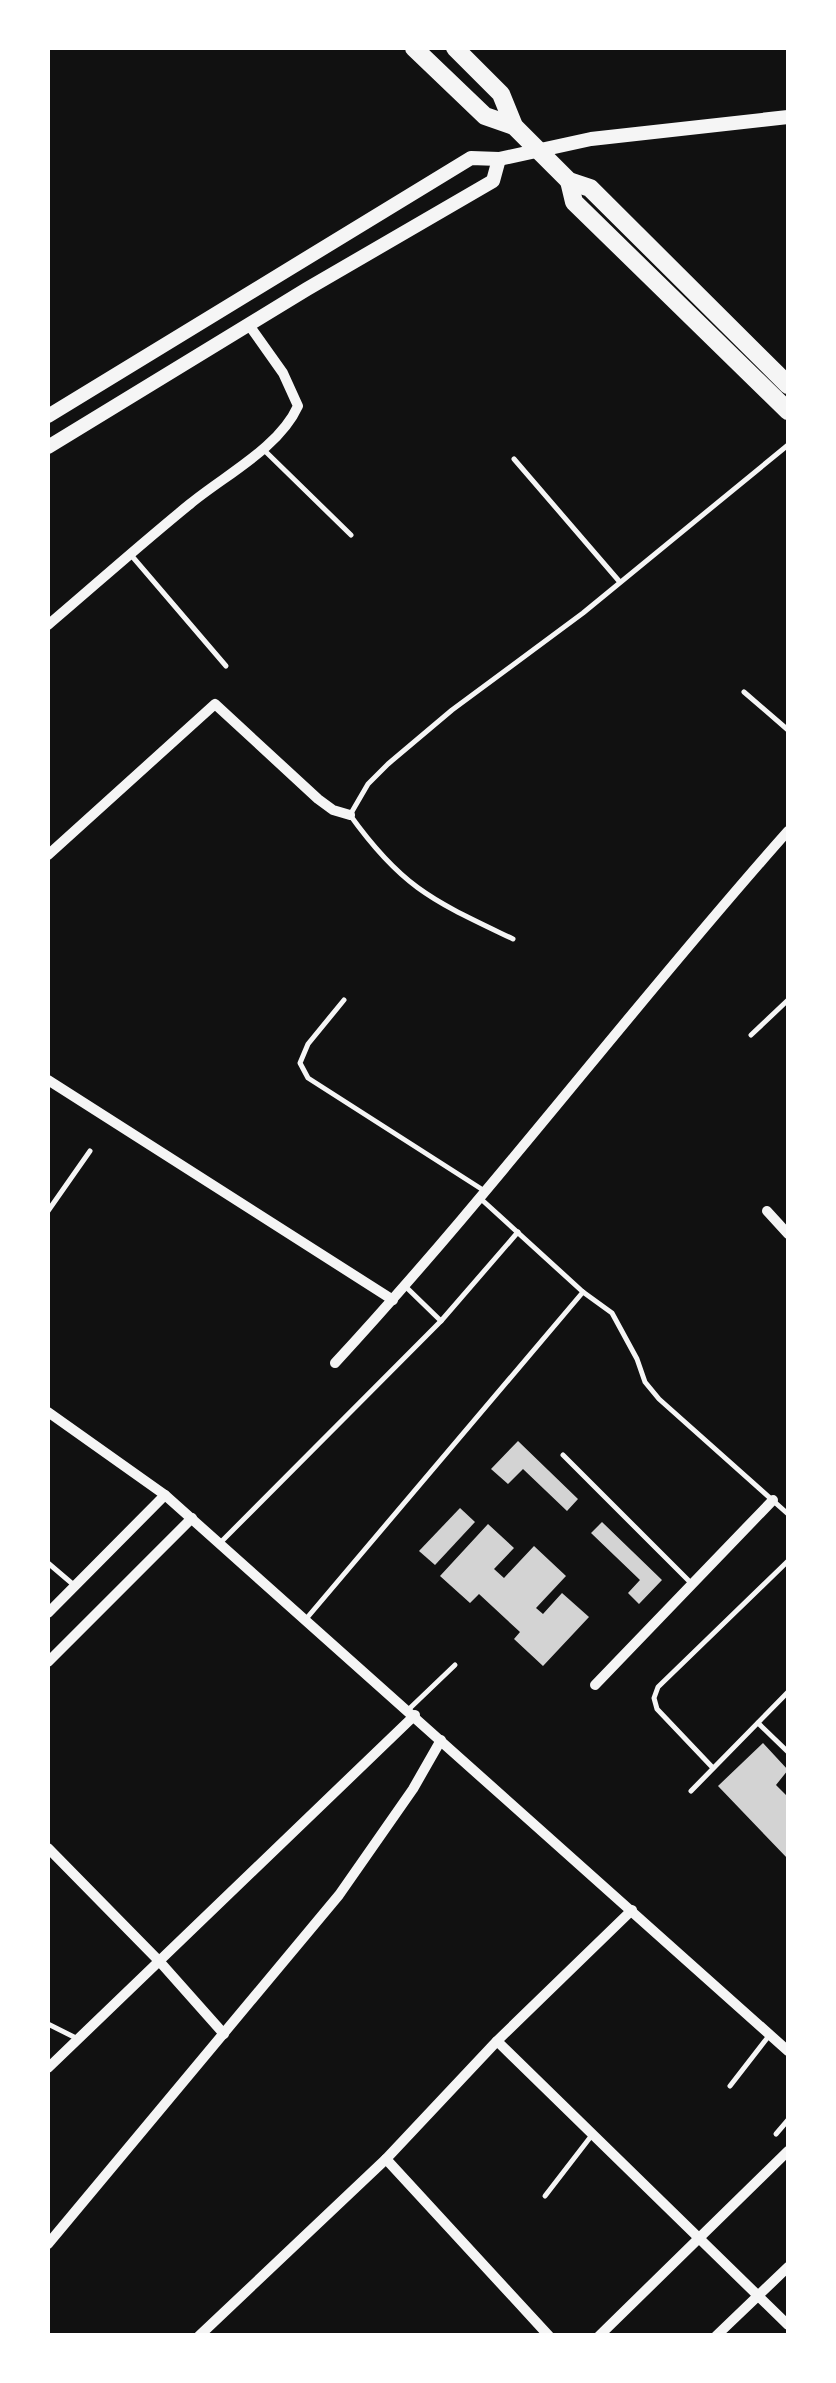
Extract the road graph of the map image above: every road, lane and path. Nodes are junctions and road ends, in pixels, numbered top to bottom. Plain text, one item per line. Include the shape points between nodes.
1 (414, 48) edge
2 (454, 48) edge
3 (788, 117) edge
4 (514, 126) junction
5 (539, 150) junction
6 (499, 159) junction
7 (569, 180) junction
8 (291, 265) junction
9 (307, 289) junction
10 (249, 325) junction
11 (788, 385) edge
12 (788, 411) edge
13 (48, 416) edge
14 (788, 445) edge
15 (48, 448) edge
16 (262, 448) junction
17 (514, 459) dead end
18 (351, 535) dead end
19 (131, 556) junction
20 (619, 580) junction
21 (48, 625) edge
22 (226, 666) dead end
23 (744, 692) dead end
24 (788, 730) edge
25 (350, 815) junction
26 (788, 831) edge
27 (48, 855) edge
28 (513, 939) dead end
29 (344, 1000) dead end
30 (788, 1000) edge
31 (752, 1035) dead end
32 (48, 1080) edge
33 (90, 1150) dead end
34 (483, 1195) junction
35 (767, 1210) dead end
36 (48, 1211) edge
37 (518, 1232) junction
38 (788, 1234) edge
39 (406, 1287) junction
40 (583, 1292) junction
41 (393, 1300) junction
42 (441, 1321) junction
43 (335, 1363) dead end
44 (48, 1412) edge
45 (562, 1455) dead end
46 (166, 1495) junction
47 (773, 1500) junction
48 (788, 1514) edge
49 (192, 1518) junction
50 (220, 1543) junction
51 (788, 1561) edge
52 (48, 1563) edge
53 (692, 1584) junction
54 (75, 1586) junction
55 (48, 1613) edge
56 (306, 1619) junction
57 (48, 1662) edge
58 (455, 1664) dead end
59 (595, 1685) dead end
60 (788, 1692) edge
61 (412, 1712) junction
62 (758, 1722) junction
63 (442, 1740) junction
64 (788, 1752) edge
65 (713, 1768) junction
66 (691, 1791) dead end
67 (48, 1848) edge
68 (632, 1910) junction
69 (160, 1962) junction
70 (48, 2024) edge
71 (224, 2034) junction
72 (770, 2035) junction
73 (77, 2039) junction
74 (497, 2042) junction
75 (788, 2050) edge
76 (48, 2068) edge
77 (730, 2086) dead end
78 (788, 2120) edge
79 (776, 2134) dead end
80 (592, 2135) junction
81 (788, 2152) edge
82 (386, 2158) junction
83 (545, 2196) dead end
84 (699, 2239) junction
85 (48, 2244) edge
86 (788, 2267) edge
87 (757, 2296) junction
88 (788, 2325) edge
89 (199, 2336) edge
90 (549, 2336) edge
91 (599, 2336) edge
92 (716, 2336) edge

1 - 4 main road via 485,116
2 - 4 main road via 500,94
3 - 5 street
4 - 5 main road
5 - 6 street
5 - 7 main road
6 - 8 street via 472,158
6 - 9 street via 492,181
7 - 11 main road via 590,188
7 - 12 main road via 574,202
8 - 9 street
8 - 13 street
9 - 10 street
10 - 15 street
10 - 16 street via 298,406
14 - 20 lane
16 - 18 lane
16 - 19 street
17 - 20 lane
19 - 21 street
19 - 22 lane
20 - 25 lane via 388,764
23 - 24 lane
25 - 27 street via 318,799 216,704
25 - 28 lane via 411,886
26 - 34 street
29 - 34 lane via 308,1044 300,1063 308,1078
30 - 31 lane
32 - 41 street
33 - 36 lane
34 - 37 lane
34 - 39 street
35 - 38 street
37 - 40 lane
37 - 42 lane
39 - 41 street
39 - 42 lane
40 - 47 lane via 612,1313 659,1399
40 - 56 lane
41 - 43 street
42 - 50 lane
44 - 46 street
45 - 53 lane
46 - 49 street
46 - 54 street
47 - 48 lane
47 - 53 street
49 - 50 street
49 - 57 street
50 - 56 street
51 - 65 lane via 654,1698
52 - 54 lane
53 - 59 street
54 - 55 street
56 - 61 street
58 - 61 lane
60 - 62 lane
61 - 63 street
61 - 69 street
62 - 64 lane
62 - 65 lane
63 - 68 street
63 - 71 street via 339,1895
65 - 66 lane
67 - 69 street
68 - 72 street
68 - 74 street
69 - 71 street
69 - 73 street
70 - 73 lane
71 - 85 street
72 - 75 street
72 - 77 lane
73 - 76 street
74 - 80 street
74 - 82 street
78 - 79 lane
80 - 83 lane
80 - 84 street
81 - 84 street
82 - 89 street
82 - 90 street
84 - 87 street
84 - 91 street
86 - 87 street
87 - 88 street
87 - 92 street

